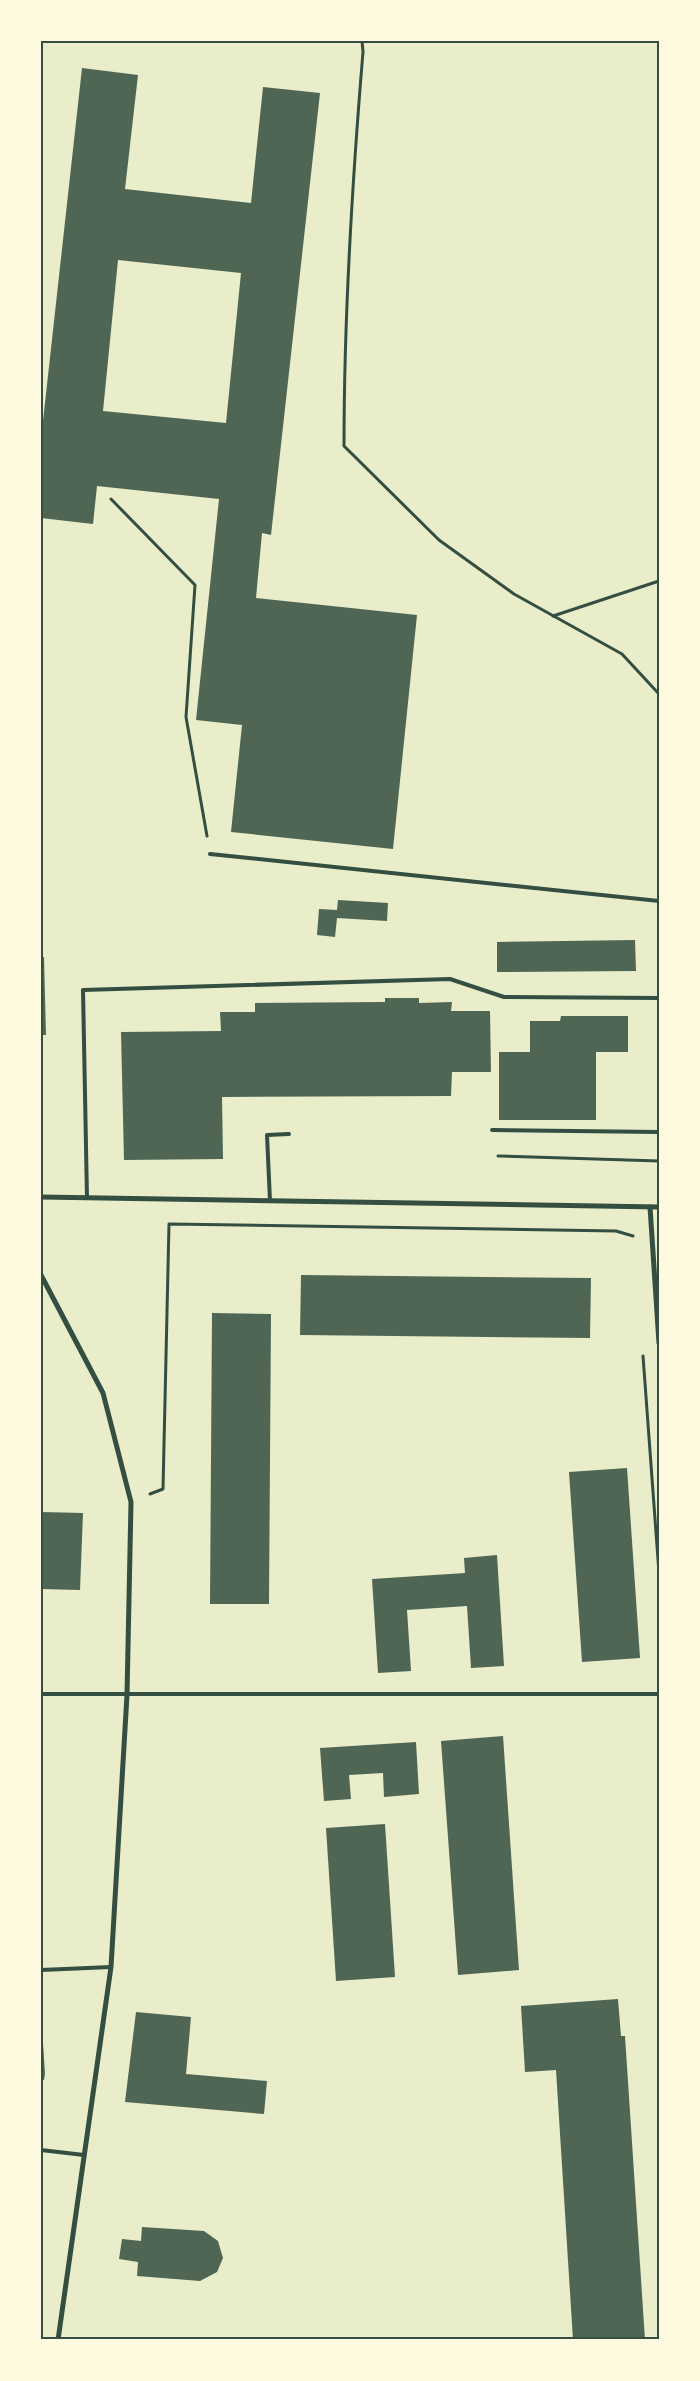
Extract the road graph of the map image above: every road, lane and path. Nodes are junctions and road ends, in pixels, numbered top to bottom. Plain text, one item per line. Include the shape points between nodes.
1 (362, 41) edge
2 (111, 499) dead end
3 (659, 581) edge
4 (553, 616) junction
5 (659, 694) edge
6 (210, 854) joint
7 (659, 901) edge
8 (659, 998) edge
9 (492, 1130) dead end
10 (659, 1132) edge
11 (289, 1134) dead end
12 (498, 1156) dead end
13 (659, 1161) edge
14 (41, 1197) edge
15 (87, 1198) junction
16 (270, 1201) junction
17 (650, 1207) junction
18 (659, 1207) edge
19 (634, 1246) dead end
20 (41, 1275) edge
21 (659, 1343) edge
22 (642, 1350) dead end
23 (131, 1502) junction
24 (659, 1573) edge
25 (41, 1694) edge
26 (659, 1694) edge
27 (127, 1695) junction
28 (111, 1967) junction
29 (41, 1970) edge
30 (41, 2150) edge
31 (84, 2155) junction
32 (58, 2340) edge

1 - 4 path via 364,52 344,339 344,446 439,540 514,594
2 - 6 path via 195,586 186,717
3 - 4 path
4 - 5 path via 622,654
6 - 7 lane
8 - 15 lane via 504,997 450,980 83,990
9 - 10 lane
11 - 16 lane via 267,1135
12 - 13 path
14 - 15 street
15 - 16 street
16 - 17 street
17 - 18 street
17 - 21 street
19 - 23 path via 634,1236 616,1231 169,1224 163,1489
20 - 23 street via 103,1393
22 - 24 path
23 - 27 street
25 - 27 lane
26 - 27 lane
27 - 28 street
28 - 29 lane
28 - 31 street
30 - 31 lane
31 - 32 street

